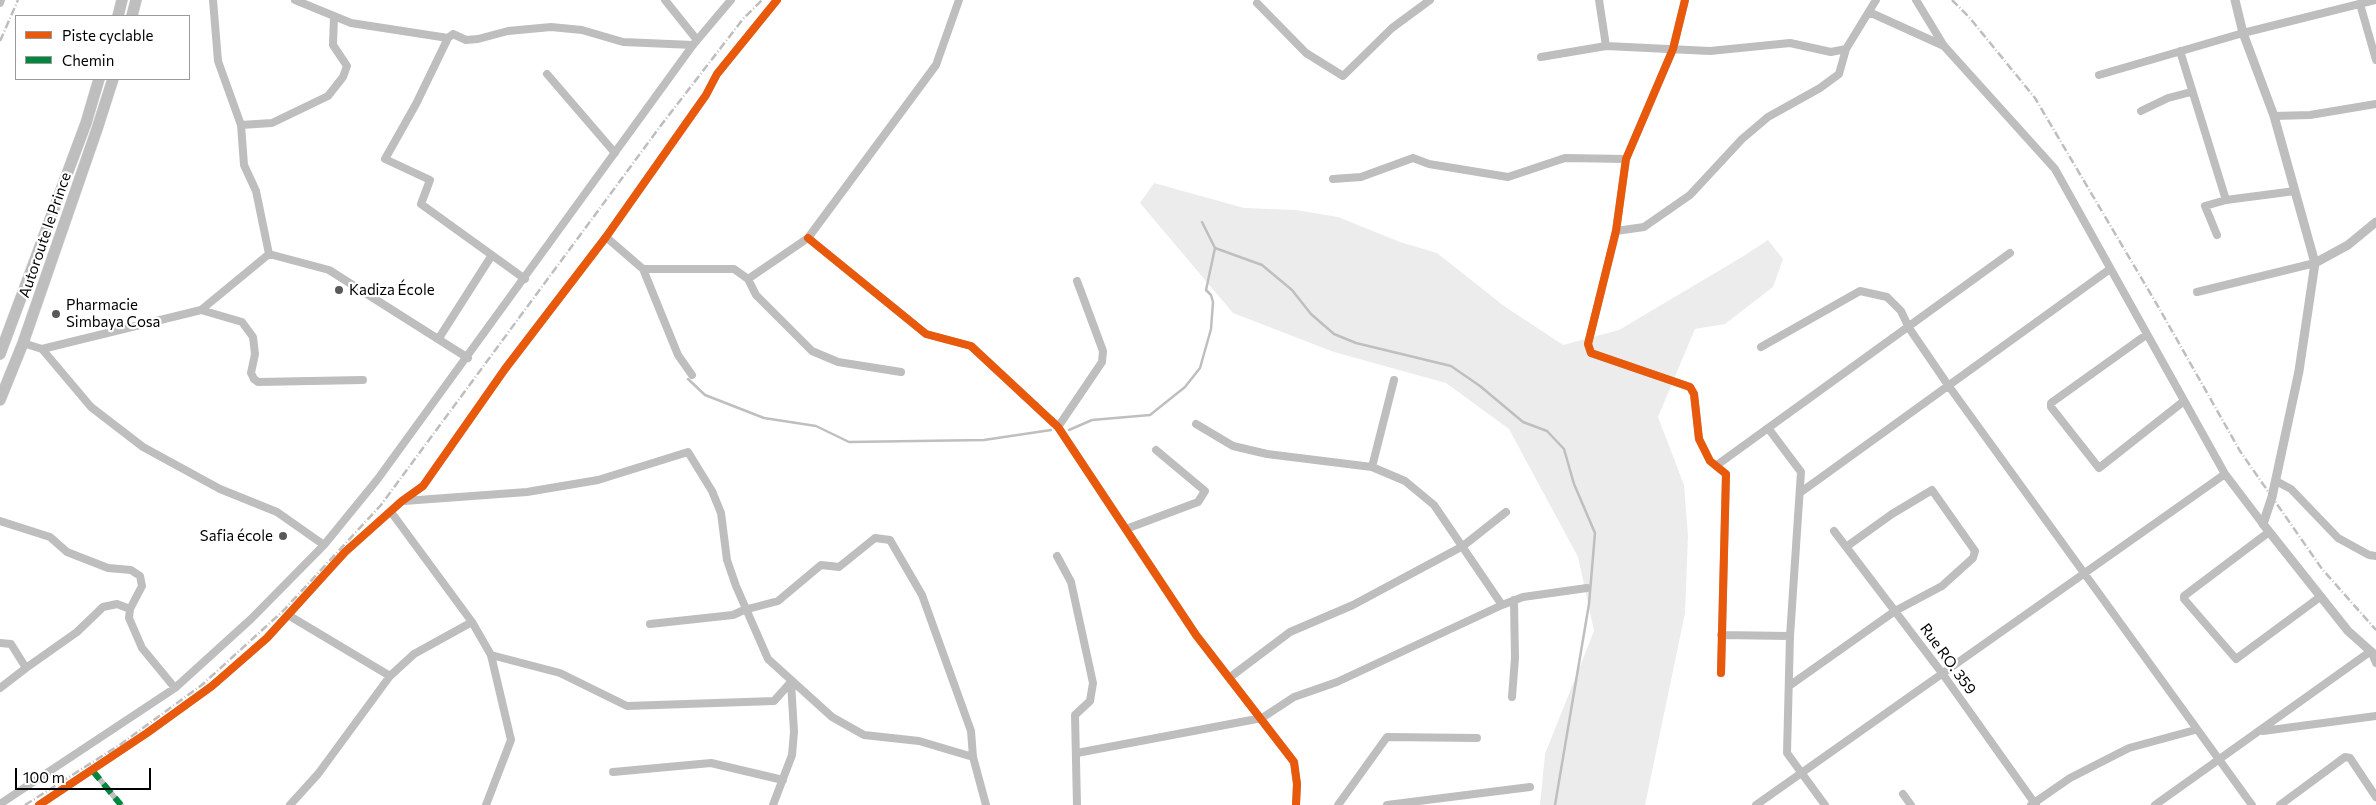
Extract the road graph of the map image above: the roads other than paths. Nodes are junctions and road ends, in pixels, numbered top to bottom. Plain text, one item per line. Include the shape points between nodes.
1 (122, 0) edge
2 (136, 0) edge
3 (213, 0) edge
4 (294, 0) edge
5 (665, 0) edge
6 (731, 0) edge
7 (777, 0) edge
8 (959, 0) edge
9 (1430, 0) edge
10 (1599, 0) edge
11 (1685, 0) edge
12 (1876, 0) edge
13 (1916, 0) edge
14 (2235, 0) edge
15 (2374, 0) edge
16 (1257, 2) dead end
17 (2360, 4) junction
18 (1869, 12) junction
19 (118, 15) edge
20 (132, 15) edge
21 (334, 16) junction
22 (2243, 33) junction
23 (448, 38) junction
24 (695, 42) junction
25 (1606, 46) junction
26 (1944, 46) junction
27 (1673, 49) junction
28 (1846, 49) junction
29 (2180, 51) junction
30 (1541, 57) dead end
31 (2376, 60) edge
32 (547, 74) dead end
33 (2099, 75) dead end
34 (99, 80) edge
35 (113, 80) edge
36 (2191, 92) junction
37 (2376, 104) edge
38 (2141, 111) dead end
39 (2274, 116) junction
40 (241, 125) junction
41 (615, 153) junction
42 (1626, 159) junction
43 (1333, 179) dead end
44 (2295, 191) junction
45 (2226, 200) junction
46 (2376, 222) edge
47 (1616, 231) junction
48 (2217, 235) dead end
49 (606, 237) junction
50 (808, 238) junction
51 (2010, 253) dead end
52 (269, 254) junction
53 (492, 255) junction
54 (2315, 263) junction
55 (643, 269) junction
56 (2110, 269) junction
57 (525, 279) junction
58 (748, 279) junction
59 (1077, 281) dead end
60 (2197, 292) dead end
61 (201, 310) junction
62 (1909, 328) junction
63 (2146, 335) junction
64 (439, 338) junction
65 (23, 343) junction
66 (1762, 347) dead end
67 (42, 349) junction
68 (0, 354) edge
69 (468, 358) junction
70 (901, 372) dead end
71 (692, 375) dead end
72 (362, 380) dead end
73 (1394, 380) dead end
74 (1948, 385) junction
75 (0, 400) edge
76 (2184, 401) junction
77 (1196, 424) dead end
78 (1058, 427) junction
79 (1768, 428) junction
80 (1156, 450) dead end
81 (1717, 465) junction
82 (1372, 467) junction
83 (2225, 474) junction
84 (2276, 481) junction
85 (1801, 492) junction
86 (402, 501) junction
87 (391, 512) junction
88 (1506, 512) dead end
89 (0, 521) edge
90 (2263, 524) junction
91 (1126, 529) junction
92 (1834, 531) dead end
93 (2269, 532) junction
94 (324, 545) junction
95 (1462, 546) junction
96 (1846, 547) junction
97 (1057, 556) dead end
98 (2376, 556) edge
99 (2083, 574) junction
100 (1588, 588) dead end
101 (2320, 597) junction
102 (1514, 600) junction
103 (1502, 605) junction
104 (130, 609) junction
105 (744, 610) junction
106 (1895, 611) junction
107 (288, 615) junction
108 (472, 622) junction
109 (650, 624) dead end
110 (1721, 635) junction
111 (1790, 636) junction
112 (0, 643) edge
113 (2374, 653) edge
114 (491, 655) junction
115 (2376, 663) edge
116 (26, 668) junction
117 (1720, 673) dead end
118 (1942, 673) junction
119 (390, 676) junction
120 (1228, 678) junction
121 (791, 682) junction
122 (1789, 686) junction
123 (0, 688) edge
124 (174, 688) junction
125 (1512, 697) dead end
126 (2376, 716) edge
127 (1262, 718) junction
128 (2195, 730) junction
129 (2261, 731) junction
130 (1477, 738) dead end
131 (1077, 753) junction
132 (973, 757) junction
133 (2217, 760) junction
134 (92, 770) junction
135 (613, 772) dead end
136 (1801, 772) junction
137 (783, 780) junction
138 (1530, 787) dead end
139 (1903, 794) dead end
140 (2376, 797) edge
141 (0, 804) edge
142 (2034, 804) edge
143 (39, 805) edge
144 (122, 805) edge
145 (290, 805) edge
146 (486, 805) edge
147 (773, 805) edge
148 (986, 805) edge
149 (1077, 805) edge
150 (1296, 805) edge
151 (1338, 805) edge
152 (1387, 805) edge
153 (1756, 805) edge
154 (1825, 805) edge
155 (1911, 805) edge
156 (2155, 805) edge
157 (2252, 805) edge
158 (2280, 805) edge

1 - 19 main road
2 - 20 main road
3 - 40 street via 218,61
4 - 21 street
5 - 24 street
6 - 24 street
7 - 49 street via 717,74
8 - 50 street via 936,65
9 - 16 street via 1392,28 1343,76 1306,53
10 - 25 street
11 - 27 street
12 - 18 street
13 - 26 street
14 - 22 street
15 - 17 street
17 - 22 street
17 - 31 street
18 - 26 street
18 - 28 street
21 - 23 street via 351,22
21 - 40 street via 333,45 348,66 344,77 328,96 272,123
22 - 29 street
22 - 39 street
23 - 24 street via 453,34 466,40 478,39 508,31 551,27 582,30 623,42
23 - 53 street via 386,159 430,180 421,204
24 - 41 street
25 - 27 street
25 - 30 street
26 - 56 street via 2055,169
27 - 28 street via 1710,51 1790,43 1831,52
27 - 42 street
28 - 47 street via 1839,74 1768,118 1742,139 1690,195 1644,227
29 - 33 street
29 - 36 street
32 - 41 street
34 - 68 main road, Autoroute le Prince via 86,123
35 - 65 main road, Autoroute le Prince
36 - 38 street via 2168,98
36 - 45 street
37 - 39 street
39 - 44 street
40 - 52 street via 244,165 256,191
41 - 57 street
42 - 43 street via 1565,158 1508,177 1429,164 1413,158 1361,177
42 - 47 street
44 - 45 street
44 - 54 street
45 - 48 street via 2205,206
46 - 54 street via 2348,245
47 - 81 street via 1588,344 1591,353 1690,387 1694,394 1699,438 1710,461
49 - 55 street
49 - 86 street via 505,369 423,486
50 - 58 street
50 - 78 street via 926,334 971,346
51 - 62 street
52 - 61 street
52 - 64 street via 329,270
53 - 57 street
53 - 64 street
54 - 60 street
54 - 84 street via 2299,371
55 - 58 street via 734,269
55 - 71 street via 678,355
56 - 63 street
56 - 74 street
57 - 69 street
58 - 70 street via 756,295 812,351 838,362
59 - 78 street via 1103,350 1102,362
61 - 67 street
61 - 72 street via 242,322 253,337 252,373 258,382
62 - 66 street via 1901,311 1887,297 1860,291
62 - 74 street
62 - 79 street
63 - 76 street
63 - 76 street via 2051,403 2051,407 2099,468
64 - 69 street
65 - 67 street
65 - 75 main road, Autoroute le Prince
67 - 94 street via 91,408 143,447 220,489 277,512
69 - 94 street
73 - 82 street
74 - 85 street
74 - 99 street
76 - 83 street
77 - 82 street via 1233,446 1267,454
78 - 91 street
79 - 81 street
79 - 85 street via 1801,472
80 - 91 street via 1205,491 1198,502
81 - 110 street via 1726,474
82 - 95 street via 1405,481 1434,505
83 - 90 street
83 - 99 street
84 - 90 street
84 - 98 street via 2291,489 2338,538 2370,556
85 - 111 street
86 - 87 street
86 - 105 street via 527,492 598,480 688,452 721,513 727,560
87 - 107 street via 345,552
87 - 108 street
88 - 95 street
89 - 104 street via 50,536 68,552 108,568 136,572 142,586
90 - 93 street
91 - 120 street
92 - 96 street, Rue RO. 359
93 - 101 street
93 - 101 street via 2184,599 2236,659
94 - 124 street via 252,619
95 - 103 street
95 - 120 street via 1353,605 1290,632
96 - 106 street, Rue RO. 359
96 - 106 street via 1932,490 1974,547 1975,554 1942,586
97 - 131 street via 1071,582 1092,683 1090,701 1075,715
99 - 118 street
99 - 128 street
100 - 102 street
101 - 113 street via 2348,631
102 - 103 street
102 - 125 street
103 - 127 street via 1337,682 1294,697
104 - 116 street via 116,604 103,607 77,632
104 - 124 street via 129,618 142,648
105 - 109 street via 733,615
105 - 121 street via 768,659
105 - 132 street via 778,601 821,565 839,567 874,538 890,540 922,595 971,731
106 - 118 street, Rue RO. 359
106 - 122 street
107 - 119 street
107 - 134 street via 212,686
108 - 114 street
108 - 119 street via 414,654
110 - 111 street
110 - 117 street
111 - 122 street
112 - 116 street via 11,644
113 - 115 street
113 - 129 street
114 - 121 street via 560,673 627,706 774,702
114 - 146 street via 511,740
116 - 123 street
118 - 136 street
118 - 142 street, Rue RO. 359
119 - 145 street via 318,774
120 - 127 street
121 - 132 street via 832,717 864,735 919,740
121 - 137 street via 794,732 792,755
122 - 136 street via 1787,753
124 - 141 street
126 - 129 street
127 - 131 street
127 - 150 street via 1294,762
128 - 133 street
128 - 142 street via 2129,748 2070,778
129 - 133 street
130 - 151 street via 1387,737
131 - 149 street
132 - 148 street
133 - 156 street
133 - 157 street
134 - 143 street
134 - 144 street
135 - 137 street via 712,763
136 - 153 street
136 - 154 street
137 - 147 street
138 - 152 street
139 - 155 street
140 - 158 street via 2350,758 2345,757

